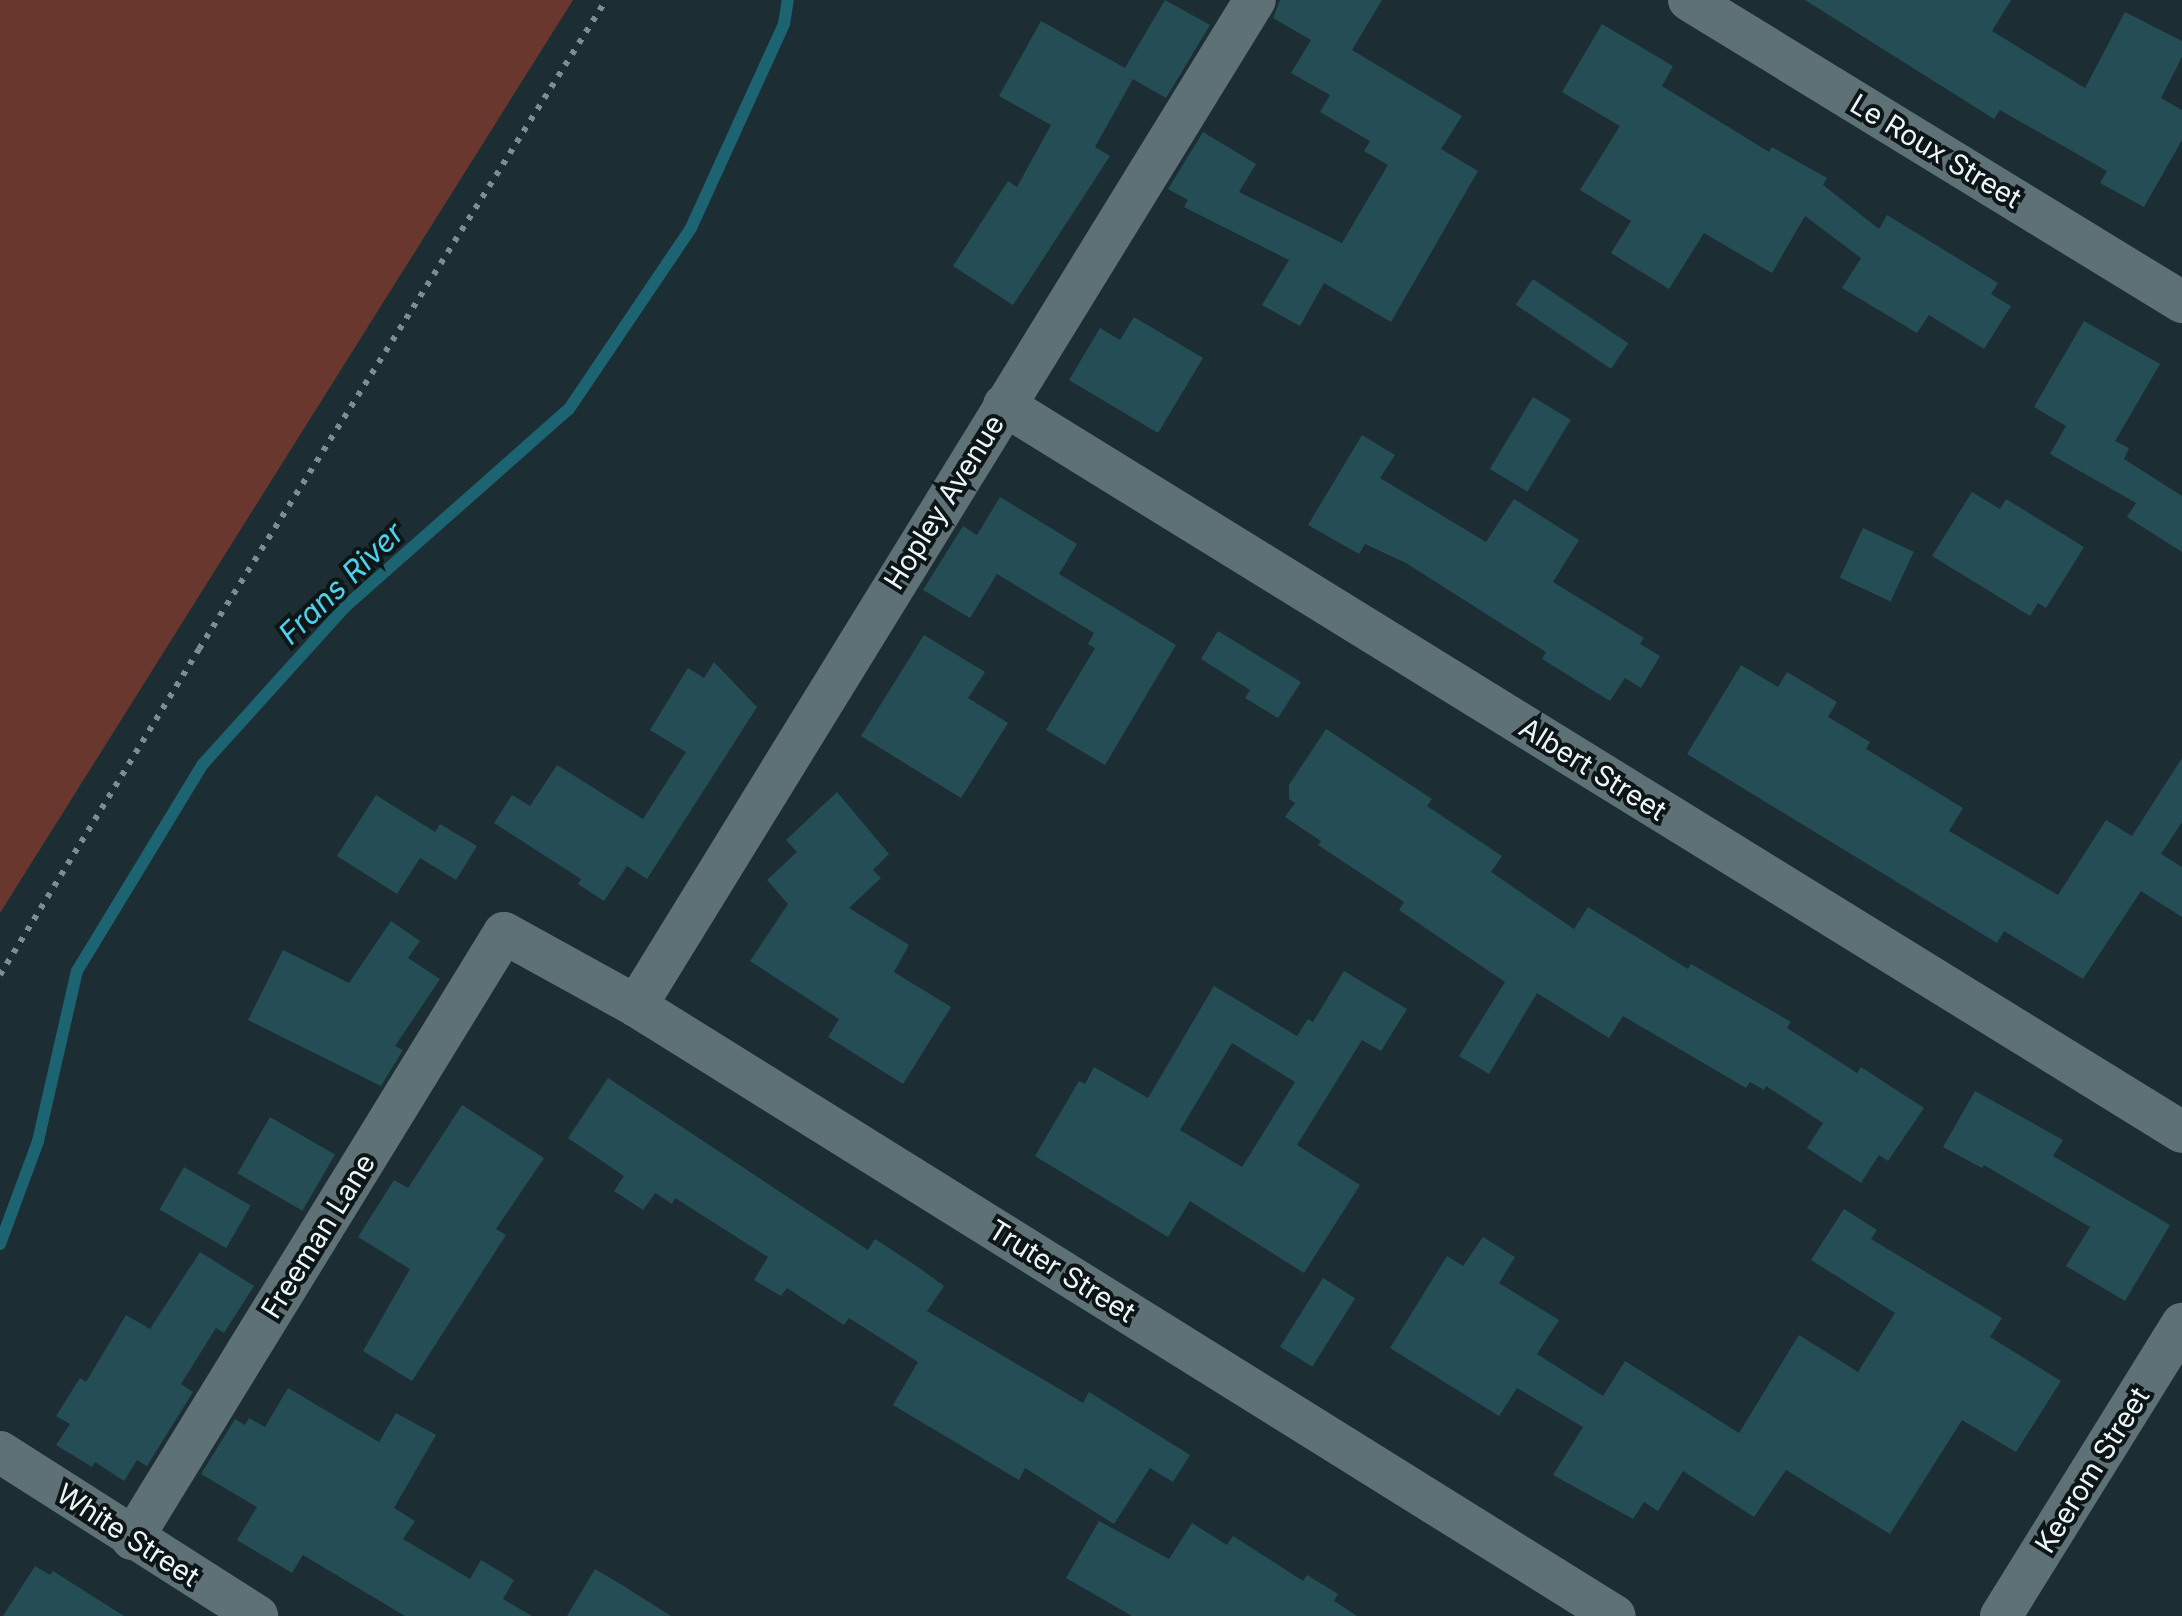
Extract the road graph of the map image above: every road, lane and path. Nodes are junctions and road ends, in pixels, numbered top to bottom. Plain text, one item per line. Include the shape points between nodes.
1 (606, 0) edge
2 (1255, 0) edge
3 (1689, 0) edge
4 (2182, 302) edge
5 (1004, 404) junction
6 (504, 932) joint
7 (0, 976) edge
8 (636, 1006) junction
9 (2182, 1132) edge
10 (2182, 1324) edge
11 (0, 1452) edge
12 (132, 1539) junction
13 (246, 1613) edge
14 (1615, 1616) edge
15 (2002, 1616) edge

1 - 7 path
2 - 5 street, Hopley Avenue
3 - 4 street, Le Roux Street
5 - 8 street, Hopley Avenue
5 - 9 street, Albert Street
6 - 8 street, Truter Street
6 - 12 street, Freeman Lane
8 - 14 street, Truter Street
10 - 15 street, Keerom Street
11 - 12 street, White Street
12 - 13 street, White Street

